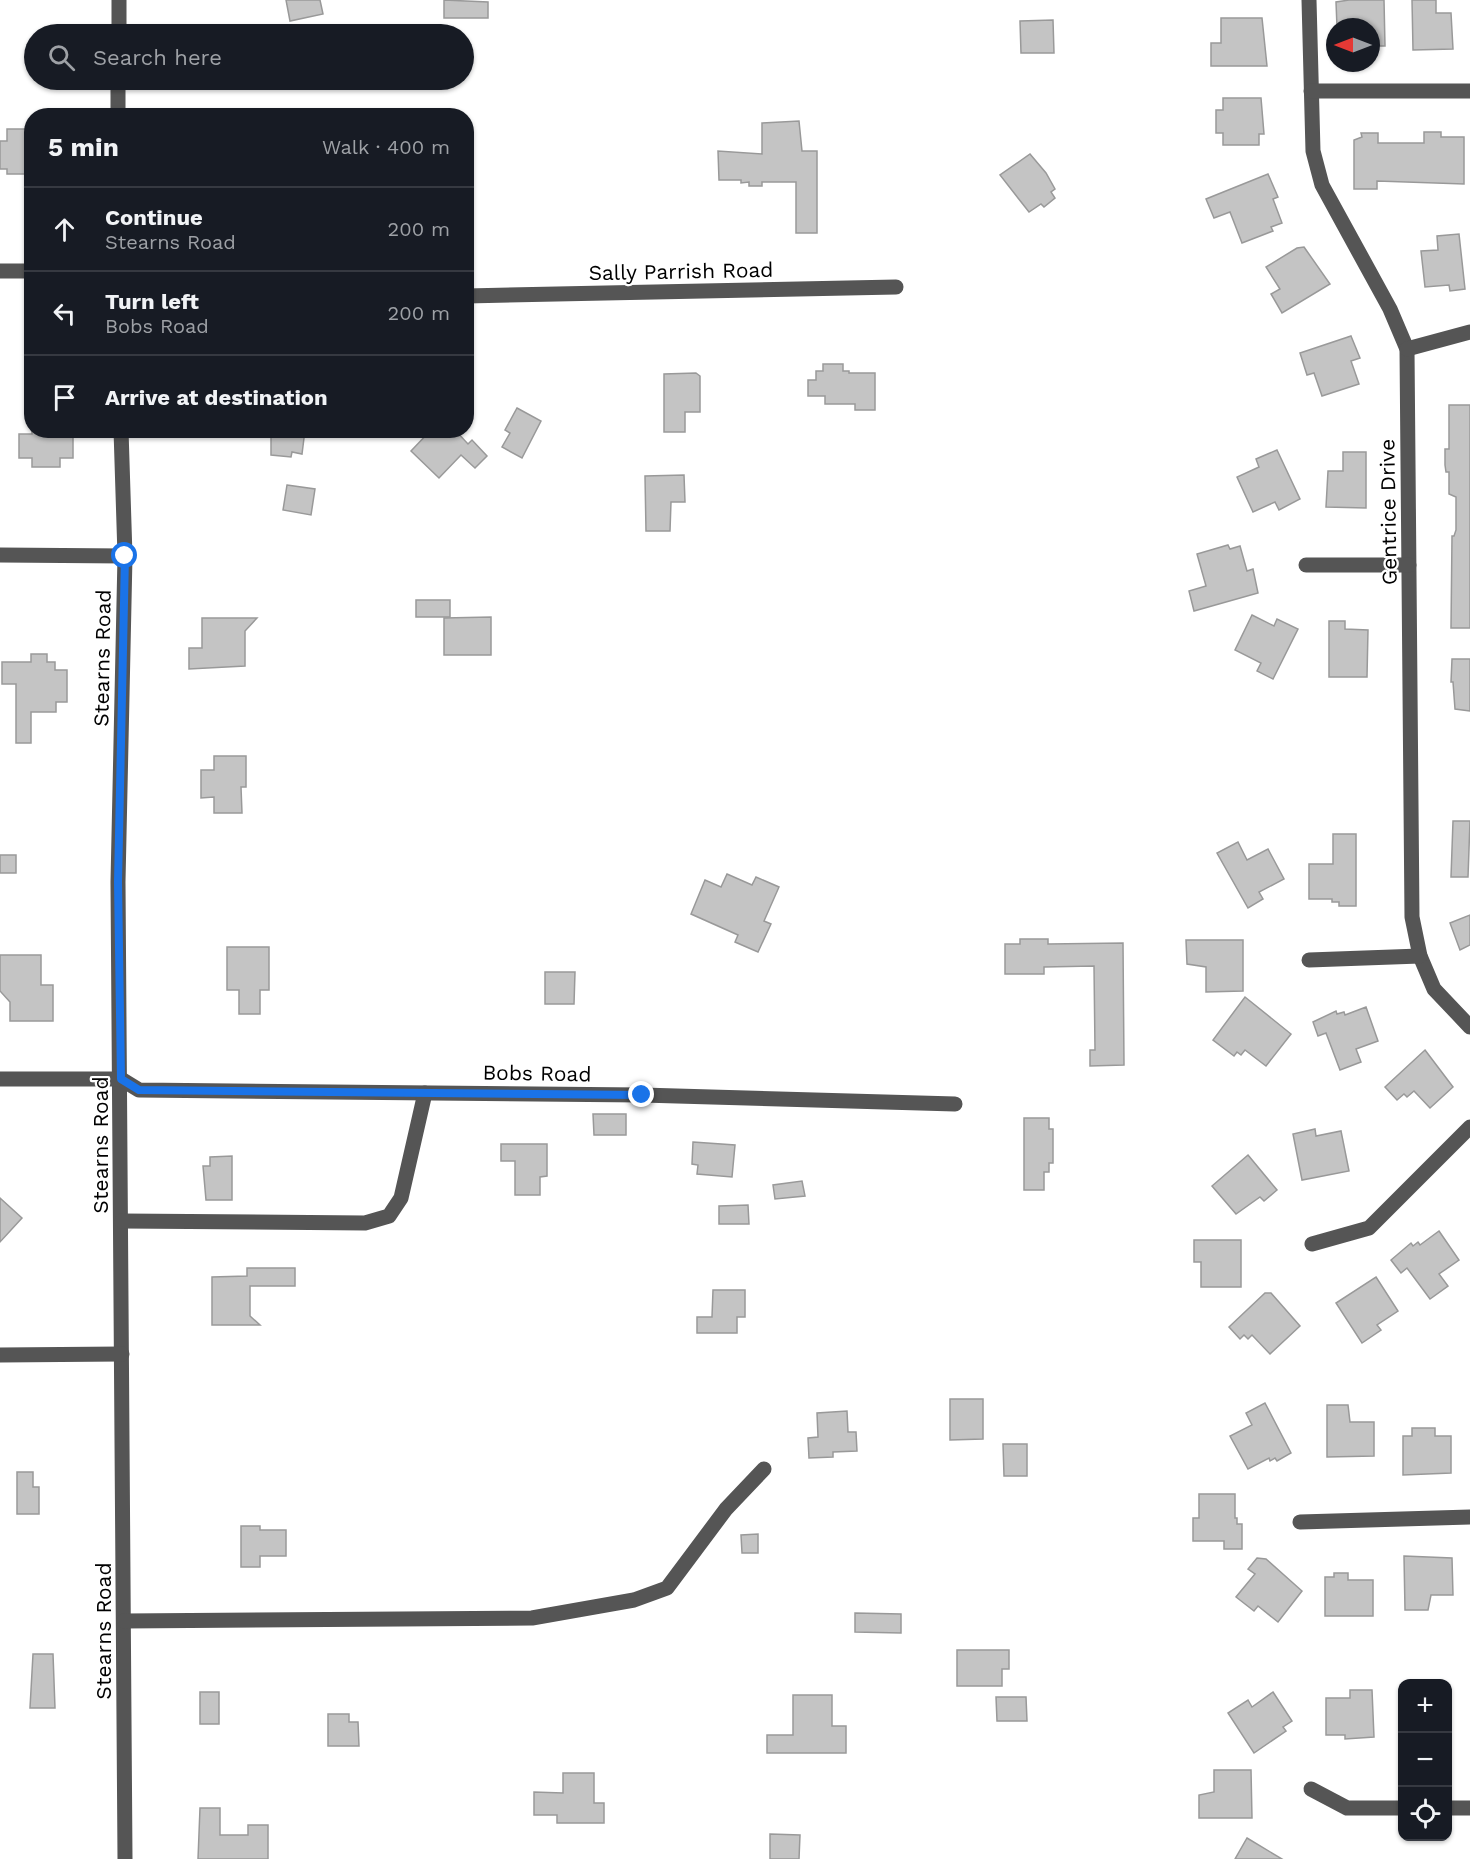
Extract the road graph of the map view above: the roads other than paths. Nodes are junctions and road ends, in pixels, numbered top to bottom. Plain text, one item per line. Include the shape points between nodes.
1 (119, 0) edge
2 (1309, 0) edge
3 (119, 24) edge
4 (118, 90) edge
5 (1311, 91) junction
6 (1470, 91) edge
7 (118, 108) edge
8 (0, 271) edge
9 (24, 271) edge
10 (896, 287) dead end
11 (474, 296) edge
12 (1470, 332) edge
13 (1407, 349) junction
14 (121, 438) edge
15 (0, 555) edge
16 (125, 556) junction
17 (1306, 565) dead end
18 (1409, 565) junction
19 (1420, 956) junction
20 (1309, 960) dead end
21 (1470, 1027) edge
22 (0, 1079) edge
23 (121, 1079) junction
24 (425, 1093) junction
25 (955, 1104) dead end
26 (1470, 1127) edge
27 (122, 1221) junction
28 (1312, 1244) dead end
29 (122, 1354) junction
30 (0, 1355) edge
31 (764, 1469) dead end
32 (1470, 1517) edge
33 (1300, 1522) dead end
34 (124, 1621) junction
35 (1311, 1789) dead end
36 (1398, 1808) edge
37 (1452, 1808) edge
38 (1470, 1808) edge
39 (125, 1859) edge

1 - 3 street
2 - 5 street, Gentrice Drive
4 - 7 street
5 - 6 street
5 - 13 street, Gentrice Drive via 1313,151 1322,185 1390,309
8 - 9 street
10 - 11 street, Sally Parrish Road
12 - 13 street
13 - 18 street, Gentrice Drive
14 - 16 street, Stearns Road
15 - 16 street
16 - 23 street, Stearns Road via 118,882
17 - 18 street
18 - 19 street, Gentrice Drive via 1412,917
19 - 20 street
19 - 21 street, Gentrice Drive via 1434,989
22 - 23 street
23 - 24 street, Bobs Road via 139,1090
23 - 27 street, Stearns Road
24 - 25 street, Bobs Road
24 - 27 street via 401,1198 389,1216 365,1223
26 - 28 street via 1370,1228
27 - 29 street, Stearns Road
29 - 30 street
29 - 34 street, Stearns Road
31 - 34 street via 726,1509 667,1588 634,1600 532,1618
32 - 33 street
34 - 39 street, Stearns Road
35 - 36 street via 1347,1808
37 - 38 street

